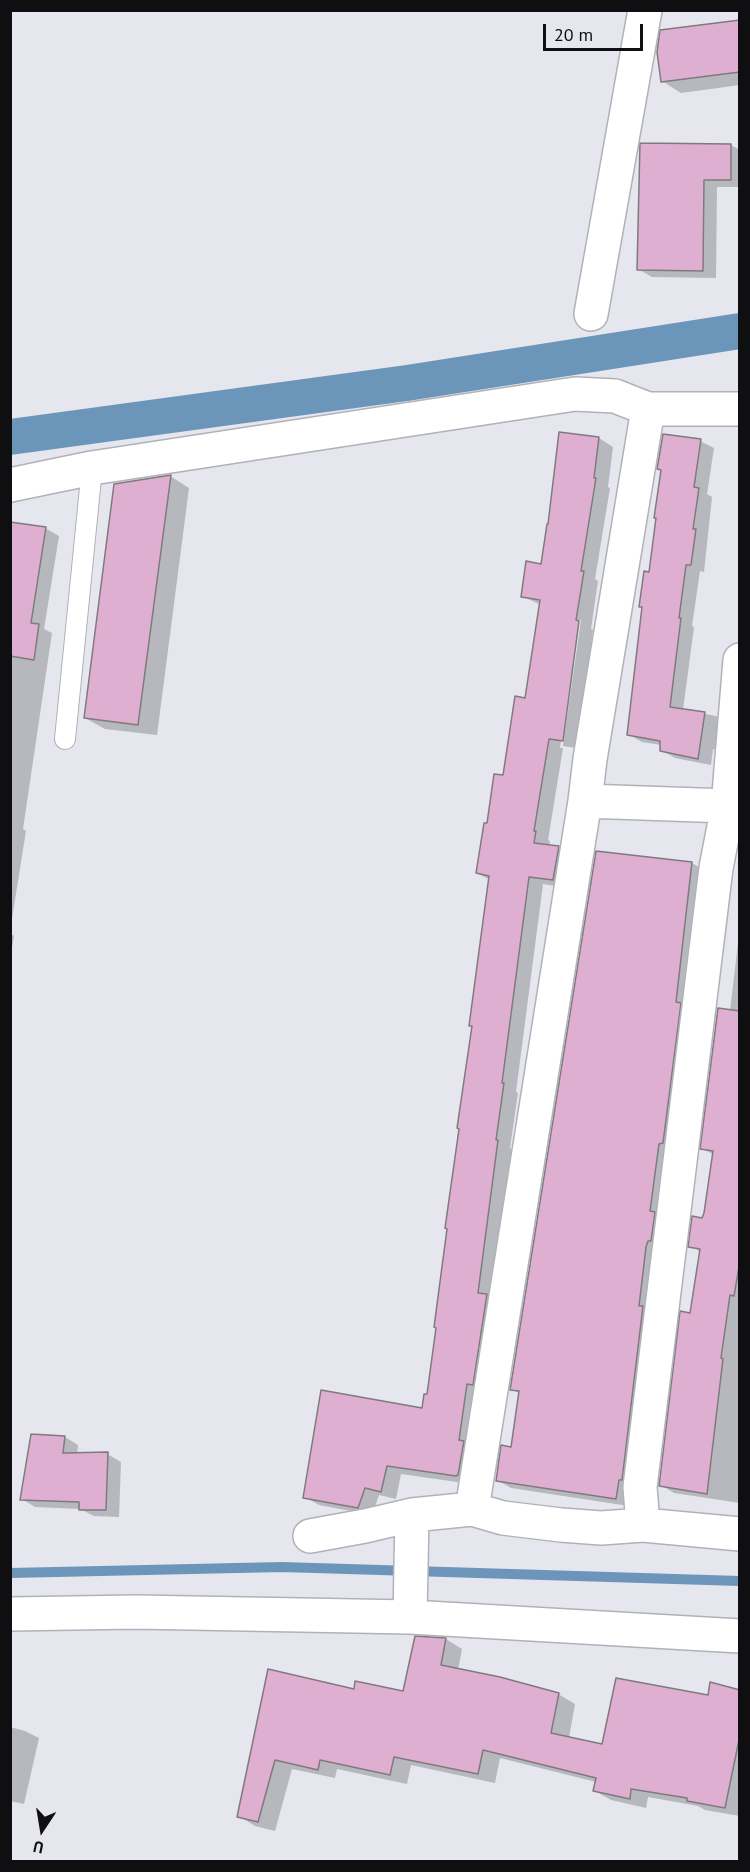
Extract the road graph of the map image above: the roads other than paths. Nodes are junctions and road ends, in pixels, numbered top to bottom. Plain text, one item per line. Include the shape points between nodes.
1 (645, 10) edge
2 (591, 314) dead end
3 (648, 409) junction
4 (740, 409) edge
5 (92, 468) junction
6 (10, 485) edge
7 (740, 660) edge
8 (66, 739) dead end
9 (585, 801) junction
10 (734, 807) edge
11 (472, 1509) junction
12 (412, 1515) junction
13 (643, 1525) junction
14 (740, 1534) edge
15 (310, 1536) dead end
16 (410, 1607) junction
17 (10, 1614) edge
18 (740, 1636) edge

1 - 2 street
3 - 4 street
3 - 5 street via 615,396 575,394
3 - 9 street
5 - 6 street
5 - 8 lane
7 - 10 street
9 - 10 street
9 - 11 street
10 - 13 street via 716,868 640,1488
11 - 12 street
11 - 13 street via 503,1518 561,1525
12 - 15 street
12 - 16 street
13 - 14 street
16 - 17 street
16 - 18 street

